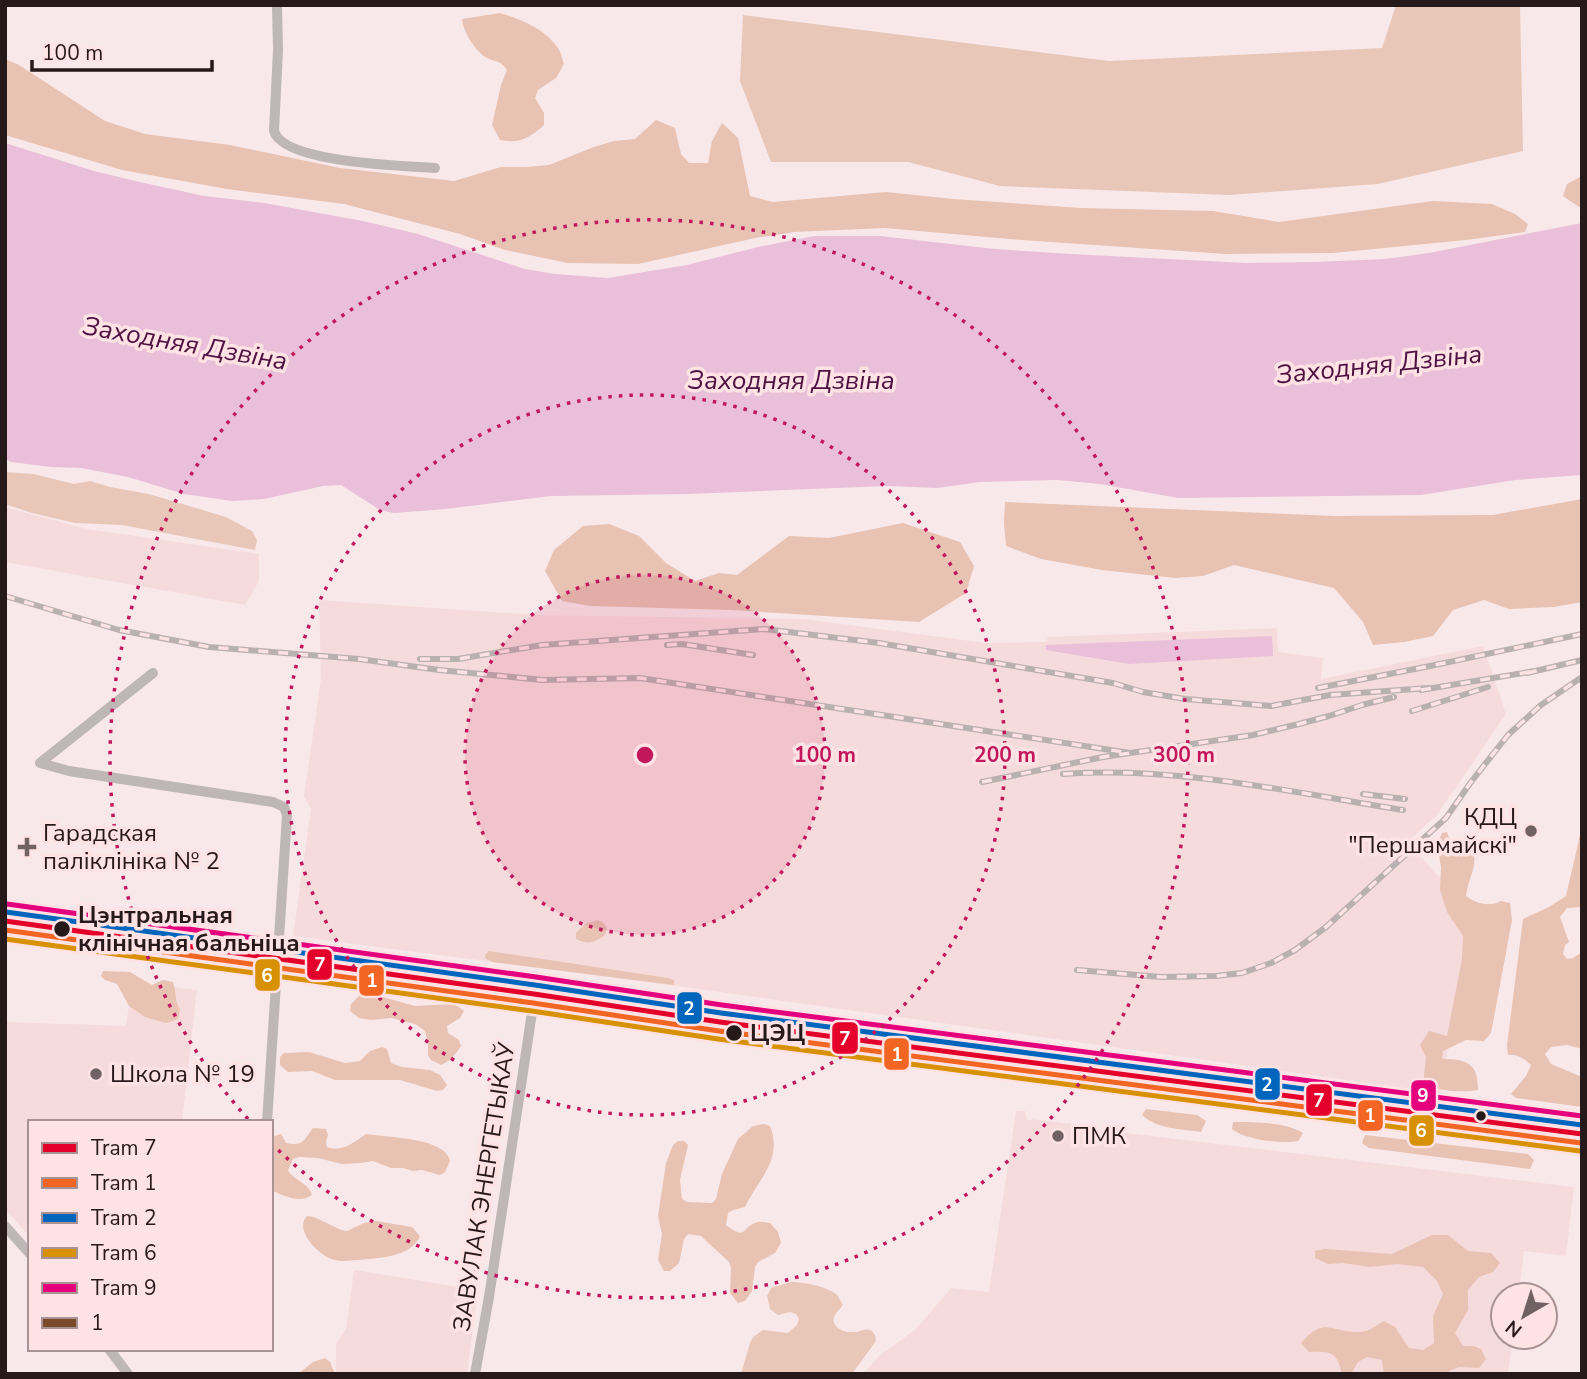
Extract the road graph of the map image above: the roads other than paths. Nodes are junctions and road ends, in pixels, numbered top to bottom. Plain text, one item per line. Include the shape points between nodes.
1 (276, 5) edge
2 (435, 168) dead end
3 (153, 673) dead end
4 (5, 916) edge
5 (5, 936) edge
6 (279, 952) junction
7 (278, 971) junction
8 (536, 986) junction
9 (674, 1005) junction
10 (533, 1007) junction
11 (671, 1026) junction
12 (1318, 1095) junction
13 (1315, 1111) junction
14 (1489, 1117) junction
15 (267, 1120) edge
16 (1582, 1129) edge
17 (1487, 1134) junction
18 (1582, 1147) edge
19 (5, 1226) edge
20 (28, 1252) edge
21 (111, 1351) edge
22 (128, 1374) edge
23 (475, 1374) edge

1 - 2 street via 276,138 313,155
3 - 6 street via 40,763 284,807
4 - 6 main road
5 - 7 main road
6 - 7 street
6 - 8 main road
7 - 10 main road
7 - 15 street
8 - 9 main road
8 - 10 street, ЗАВУЛАК ЭНЕРГЕТЫКАЎ
9 - 11 street
9 - 12 main road
10 - 11 main road
10 - 23 street, ЗАВУЛАК ЭНЕРГЕТЫКАЎ
11 - 13 main road
12 - 13 street
12 - 14 main road
13 - 17 main road
14 - 16 main road
14 - 17 street
17 - 18 main road
19 - 20 street
21 - 22 street

